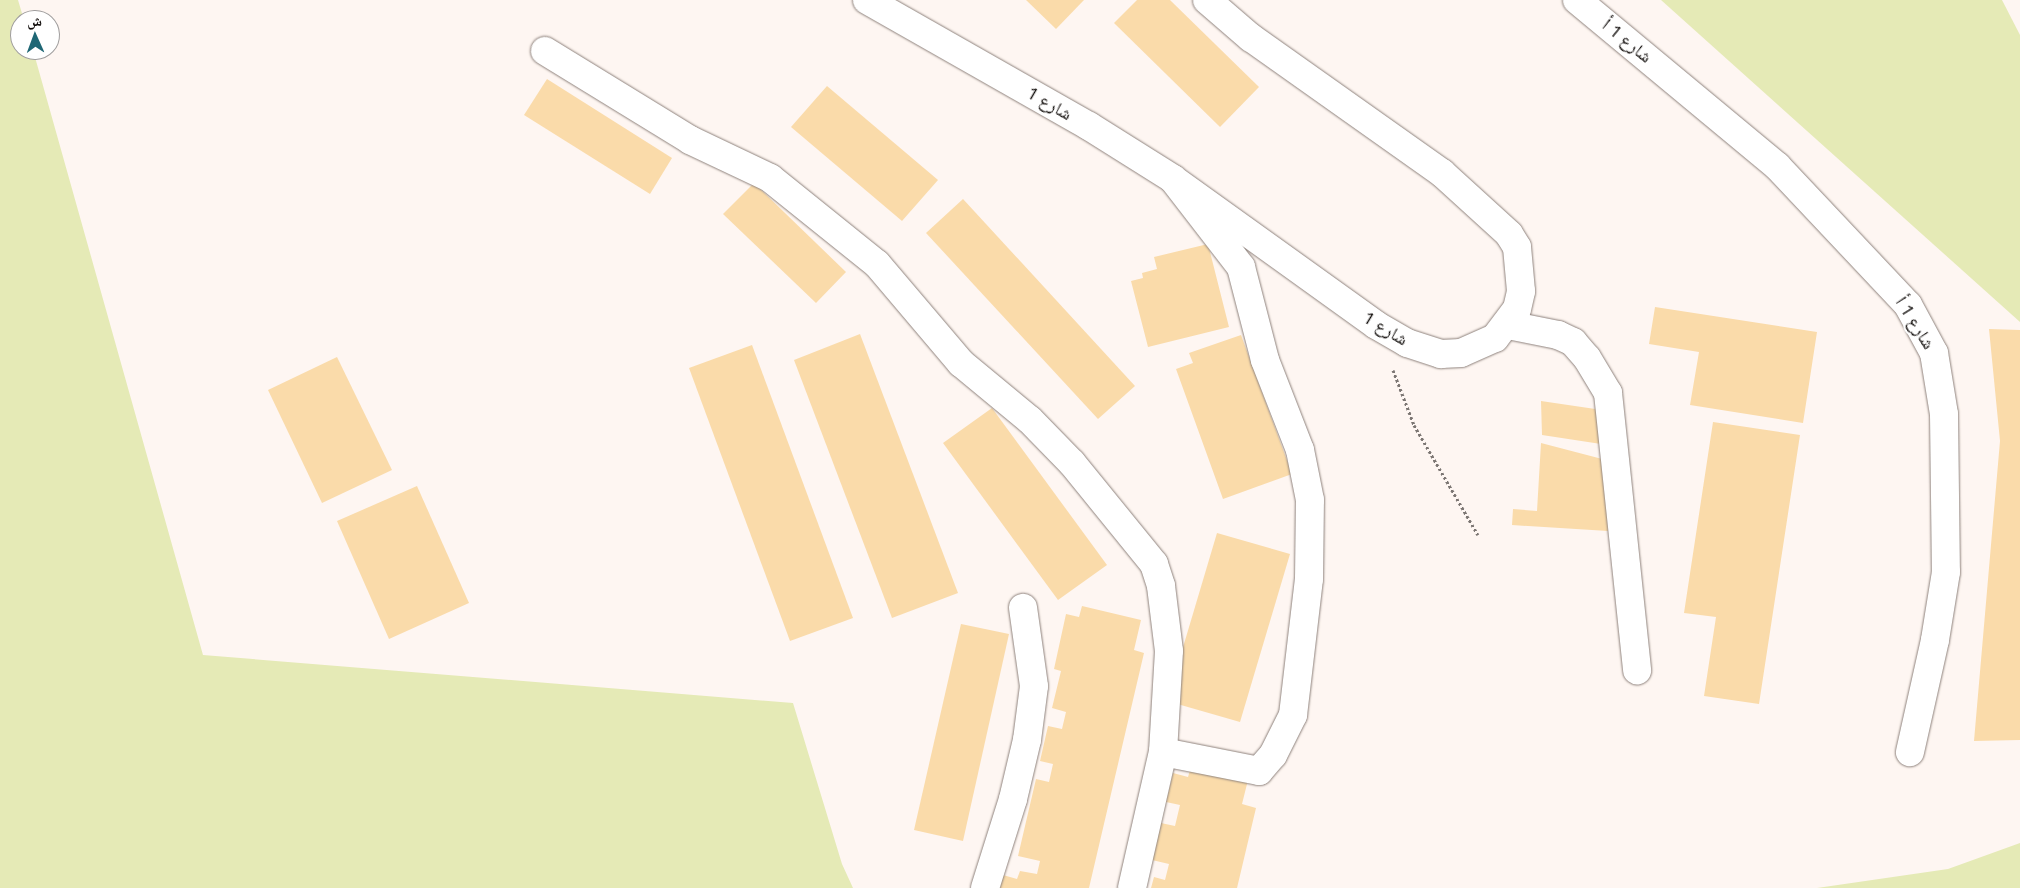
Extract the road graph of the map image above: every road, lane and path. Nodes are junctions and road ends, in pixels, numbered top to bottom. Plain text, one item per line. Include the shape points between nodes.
1 (867, 0) edge
2 (1207, 0) edge
3 (1577, 0) edge
4 (546, 51) dead end
5 (1172, 179) junction
6 (1376, 325) junction
7 (1508, 325) junction
8 (1478, 535) dead end
9 (1023, 608) dead end
10 (1637, 670) dead end
11 (1163, 752) junction
12 (1910, 752) dead end
13 (985, 888) edge
14 (1132, 888) edge

1 - 5 street, شارع 1 via 1089,126
2 - 7 street, شارع 1 via 1250,38 1442,173 1509,234 1517,247 1522,273 1517,309
3 - 12 street, شارع 1 أ via 1777,166 1908,305 1934,353 1944,414 1946,572 1935,640
4 - 11 street via 690,140 770,178 877,264 961,363 1030,420 1072,463 1154,564 1161,586 1169,651
5 - 6 street, شارع 1
5 - 11 street via 1241,266 1265,360 1300,450 1310,500 1310,544 1293,715 1274,755 1260,771
6 - 7 street, شارع 1 via 1407,343 1441,354 1461,353 1478,347 1495,338
6 - 8 path via 1414,425
7 - 10 street via 1558,335 1573,342 1608,393
9 - 13 street via 1034,686 1028,731 1013,799
11 - 14 street

